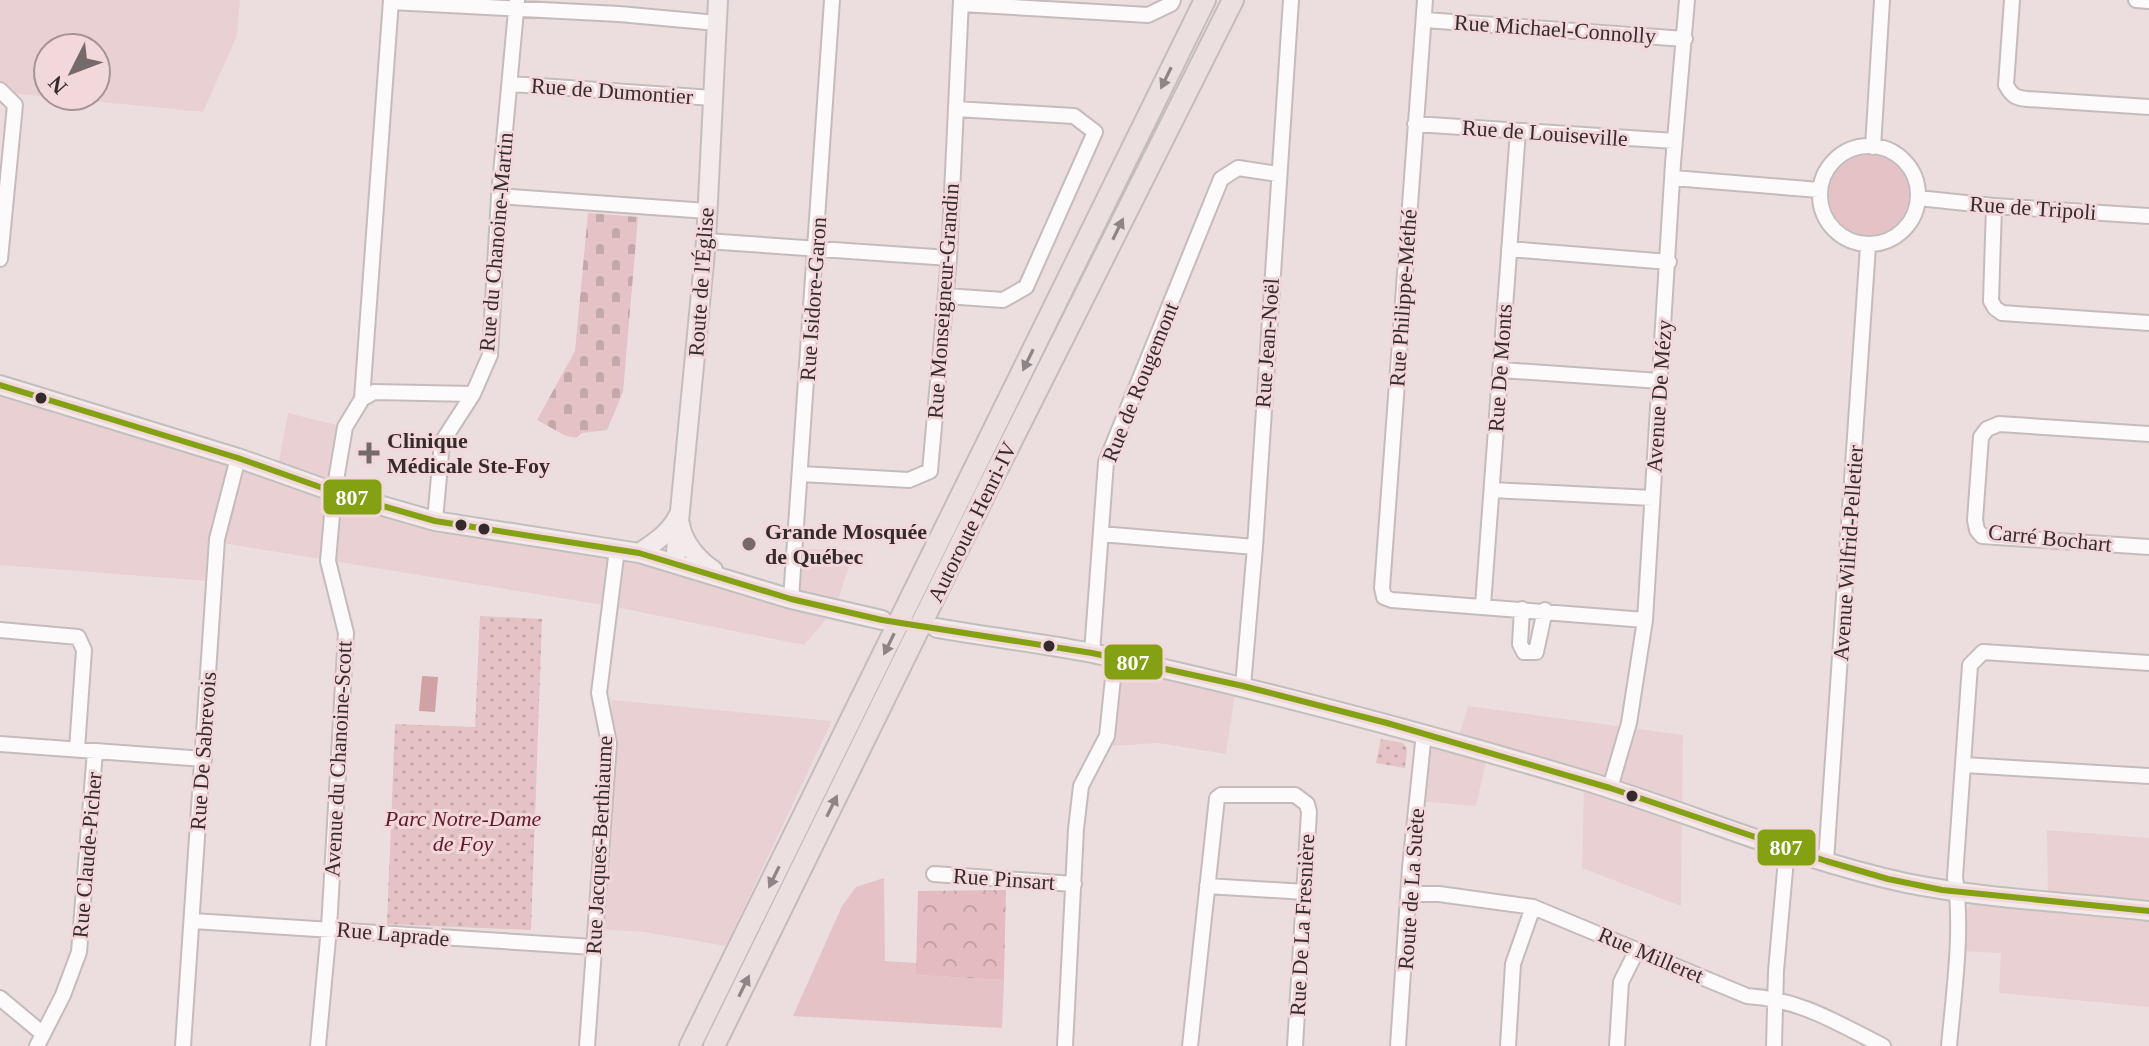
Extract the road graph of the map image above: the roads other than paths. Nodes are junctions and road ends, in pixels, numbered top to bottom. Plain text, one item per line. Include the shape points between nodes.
1 (718, 0) edge
2 (832, 0) edge
3 (1173, 0) edge
4 (1205, 0) edge
5 (1233, 0) edge
6 (1291, 0) edge
7 (1425, 0) edge
8 (1687, 0) edge
9 (1882, 0) edge
10 (2012, 0) edge
11 (2136, 0) edge
12 (391, 1) edge
13 (2149, 1) edge
14 (961, 2) edge
15 (517, 4) edge
16 (1425, 20) junction
17 (717, 23) junction
18 (1685, 39) junction
19 (511, 84) junction
20 (0, 90) edge
21 (713, 98) junction
22 (2149, 107) edge
23 (956, 109) junction
24 (1415, 124) junction
25 (1518, 131) junction
26 (1675, 141) junction
27 (1873, 147) junction
28 (1278, 174) junction
29 (1673, 178) junction
30 (1819, 190) junction
31 (499, 196) junction
32 (1918, 198) junction
33 (1994, 206) junction
34 (707, 211) junction
35 (2149, 216) edge
36 (706, 241) junction
37 (1868, 246) junction
38 (817, 248) junction
39 (1509, 249) junction
40 (949, 258) junction
41 (0, 259) edge
42 (1669, 262) junction
43 (946, 296) junction
44 (2149, 323) edge
45 (1502, 370) junction
46 (1660, 381) junction
47 (0, 385) edge
48 (473, 394) junction
49 (362, 399) junction
50 (2149, 434) edge
51 (238, 458) junction
52 (801, 474) junction
53 (1492, 490) junction
54 (334, 492) junction
55 (1652, 498) junction
56 (679, 514) junction
57 (435, 521) junction
58 (1101, 534) junction
59 (1255, 547) junction
60 (2149, 547) edge
61 (617, 549) junction
62 (639, 553) junction
63 (675, 563) junction
64 (720, 576) junction
65 (791, 599) junction
66 (1483, 605) junction
67 (1522, 609) junction
68 (1545, 610) junction
69 (882, 620) dead end
70 (1645, 620) junction
71 (937, 628) dead end
72 (0, 630) edge
73 (1092, 653) junction
74 (1115, 659) junction
75 (2149, 663) edge
76 (1243, 686) junction
77 (1424, 733) junction
78 (0, 744) edge
79 (77, 749) junction
80 (95, 751) junction
81 (204, 759) junction
82 (1964, 765) junction
83 (2149, 776) edge
84 (1610, 788) junction
85 (1787, 848) junction
86 (1826, 861) junction
87 (934, 874) dead end
88 (1074, 884) junction
89 (1207, 886) junction
90 (1957, 891) junction
91 (1305, 892) junction
92 (1410, 894) junction
93 (1533, 907) junction
94 (2149, 911) edge
95 (193, 921) junction
96 (329, 928) junction
97 (593, 947) junction
98 (1637, 950) junction
99 (1776, 997) junction
100 (0, 998) edge
101 (709, 1008) junction
102 (40, 1040) edge
103 (183, 1046) edge
104 (318, 1046) edge
105 (587, 1046) edge
106 (680, 1046) edge
107 (690, 1046) edge
108 (714, 1046) edge
109 (1065, 1046) edge
110 (1190, 1046) edge
111 (1295, 1046) edge
112 (1398, 1046) edge
113 (1508, 1046) edge
114 (1617, 1046) edge
115 (1774, 1046) edge
116 (1883, 1046) edge
117 (1949, 1046) edge

1 - 17 main road, Route de l'Église
2 - 38 street, Rue Isidore-Garon
3 - 14 street via 1148,15
4 -> 101 highway, Autoroute Henri-IV
108 -> 5 highway, Autoroute Henri-IV
6 - 28 street, Rue Jean-Noël
7 - 16 street, Rue Philippe-Méthé
8 - 18 street, Avenue De Mézy
9 - 27 street
10 - 22 street via 2006,85 2016,98
11 - 13 street
12 - 15 street
12 - 49 street, Avenue du Chanoine-Scott
14 - 23 street, Rue Monseigneur-Grandin
15 - 17 street
15 - 19 street, Rue du Chanoine-Martin
16 - 18 street, Rue Michael-Connolly
16 - 24 street, Rue Philippe-Méthé
17 - 21 main road, Route de l'Église
18 - 26 street, Avenue De Mézy
19 - 21 street, Rue de Dumontier
19 - 31 street, Rue du Chanoine-Martin
20 - 41 street via 15,105
21 - 34 main road, Route de l'Église
23 - 40 street, Rue Monseigneur-Grandin
23 - 43 street via 1074,116 1095,132 1026,287 1003,300
24 - 25 street, Rue de Louiseville
24 - 66 street, Rue Philippe-Méthé via 1382,588 1384,597 1392,600
25 - 26 street, Rue de Louiseville
25 - 39 street, Rue De Monts
26 - 29 street, Avenue De Mézy
27 - 30 street via 1843,153 1823,175
27 - 32 street via 1886,149 1910,168
28 - 58 street, Rue de Rougemont via 1238,168 1221,179 1106,462
28 - 59 street, Rue Jean-Noël
29 - 30 street
29 - 42 street, Avenue De Mézy
30 - 37 street via 1826,221 1850,241
31 - 34 street
31 - 48 street, Rue du Chanoine-Martin via 490,355
32 - 33 street, Rue de Tripoli
32 - 37 street via 1915,213 1896,237
33 - 35 street, Rue de Tripoli
33 - 44 street via 1995,308 2002,313
34 - 36 main road, Route de l'Église
36 - 38 street
36 - 56 main road, Route de l'Église
37 - 86 street, Avenue Wilfrid-Pelletier
38 - 40 street
38 - 52 street, Rue Isidore-Garon
39 - 42 street
39 - 45 street, Rue De Monts
40 - 43 street, Rue Monseigneur-Grandin
42 - 46 street, Avenue De Mézy
43 - 52 street, Rue Monseigneur-Grandin via 930,471 909,480
45 - 46 street
45 - 53 street, Rue De Monts
46 - 55 street, Avenue De Mézy
47 - 51 main road
48 - 49 street via 374,392
48 - 57 street, Rue du Chanoine-Martin via 442,442
49 - 54 street, Avenue du Chanoine-Scott via 345,427
50 - 60 street, Carré Bochart via 1999,424 1987,429 1981,437 1975,520 1982,536
51 - 54 main road
51 - 81 street, Rue De Sabrevois via 217,539
52 - 65 street, Rue Isidore-Garon
53 - 55 street
53 - 66 street, Rue De Monts
54 - 57 main road
54 - 96 street, Avenue du Chanoine-Scott via 328,561 346,633
55 - 70 street, Avenue De Mézy
56 - 62 main road via 656,543
56 - 63 main road, Route de l'Église
56 - 64 main road via 681,534
57 - 61 main road
58 - 59 street
58 - 73 street, Rue de Rougemont
59 - 76 street, Rue Jean-Noël
61 - 62 main road
61 - 97 street, Rue Jacques-Berthiaume via 599,693 609,743
62 - 63 main road
63 - 64 main road
64 - 65 main road
65 - 69 main road
66 - 67 street
67 - 68 street
67 - 68 street via 1524,652 1536,652
68 - 70 street
70 - 84 street, Avenue De Mézy via 1629,723
71 - 73 main road
72 - 79 street via 78,637 84,650
73 - 74 main road
74 - 76 main road
74 - 88 street via 1107,736 1081,786
75 - 82 street via 1983,652 1970,665
76 - 77 main road
77 - 84 main road
77 - 92 street, Route de La Suète
78 - 79 street
79 - 80 street
80 - 81 street
80 - 102 street, Rue Claude-Picher via 79,952
81 - 95 street, Rue De Sabrevois
82 - 83 street
82 - 90 street
84 - 85 main road
85 - 86 main road
85 - 99 street
86 - 90 main road
87 - 88 street, Rue Pinsart
88 - 109 street
89 - 91 street
89 - 91 street, Rue De La Fresnière via 1217,798 1295,795 1307,804
89 - 110 street
90 - 94 main road
90 - 117 street
91 - 111 street, Rue De La Fresnière
92 - 93 street, Rue Milleret
92 - 112 street, Route de La Suète
93 - 98 street, Rue Milleret
93 - 113 street via 1513,964
95 - 96 street, Rue Laprade
95 - 103 street, Rue De Sabrevois
96 - 97 street, Rue Laprade
96 - 104 street, Avenue du Chanoine-Scott
97 - 105 street, Rue Jacques-Berthiaume
98 - 99 street, Rue Milleret via 1747,996
98 - 114 street via 1621,982
99 - 115 street
99 - 116 street, Rue Milleret
100 - 102 street
101 - 106 highway
101 - 107 highway, Autoroute Henri-IV

